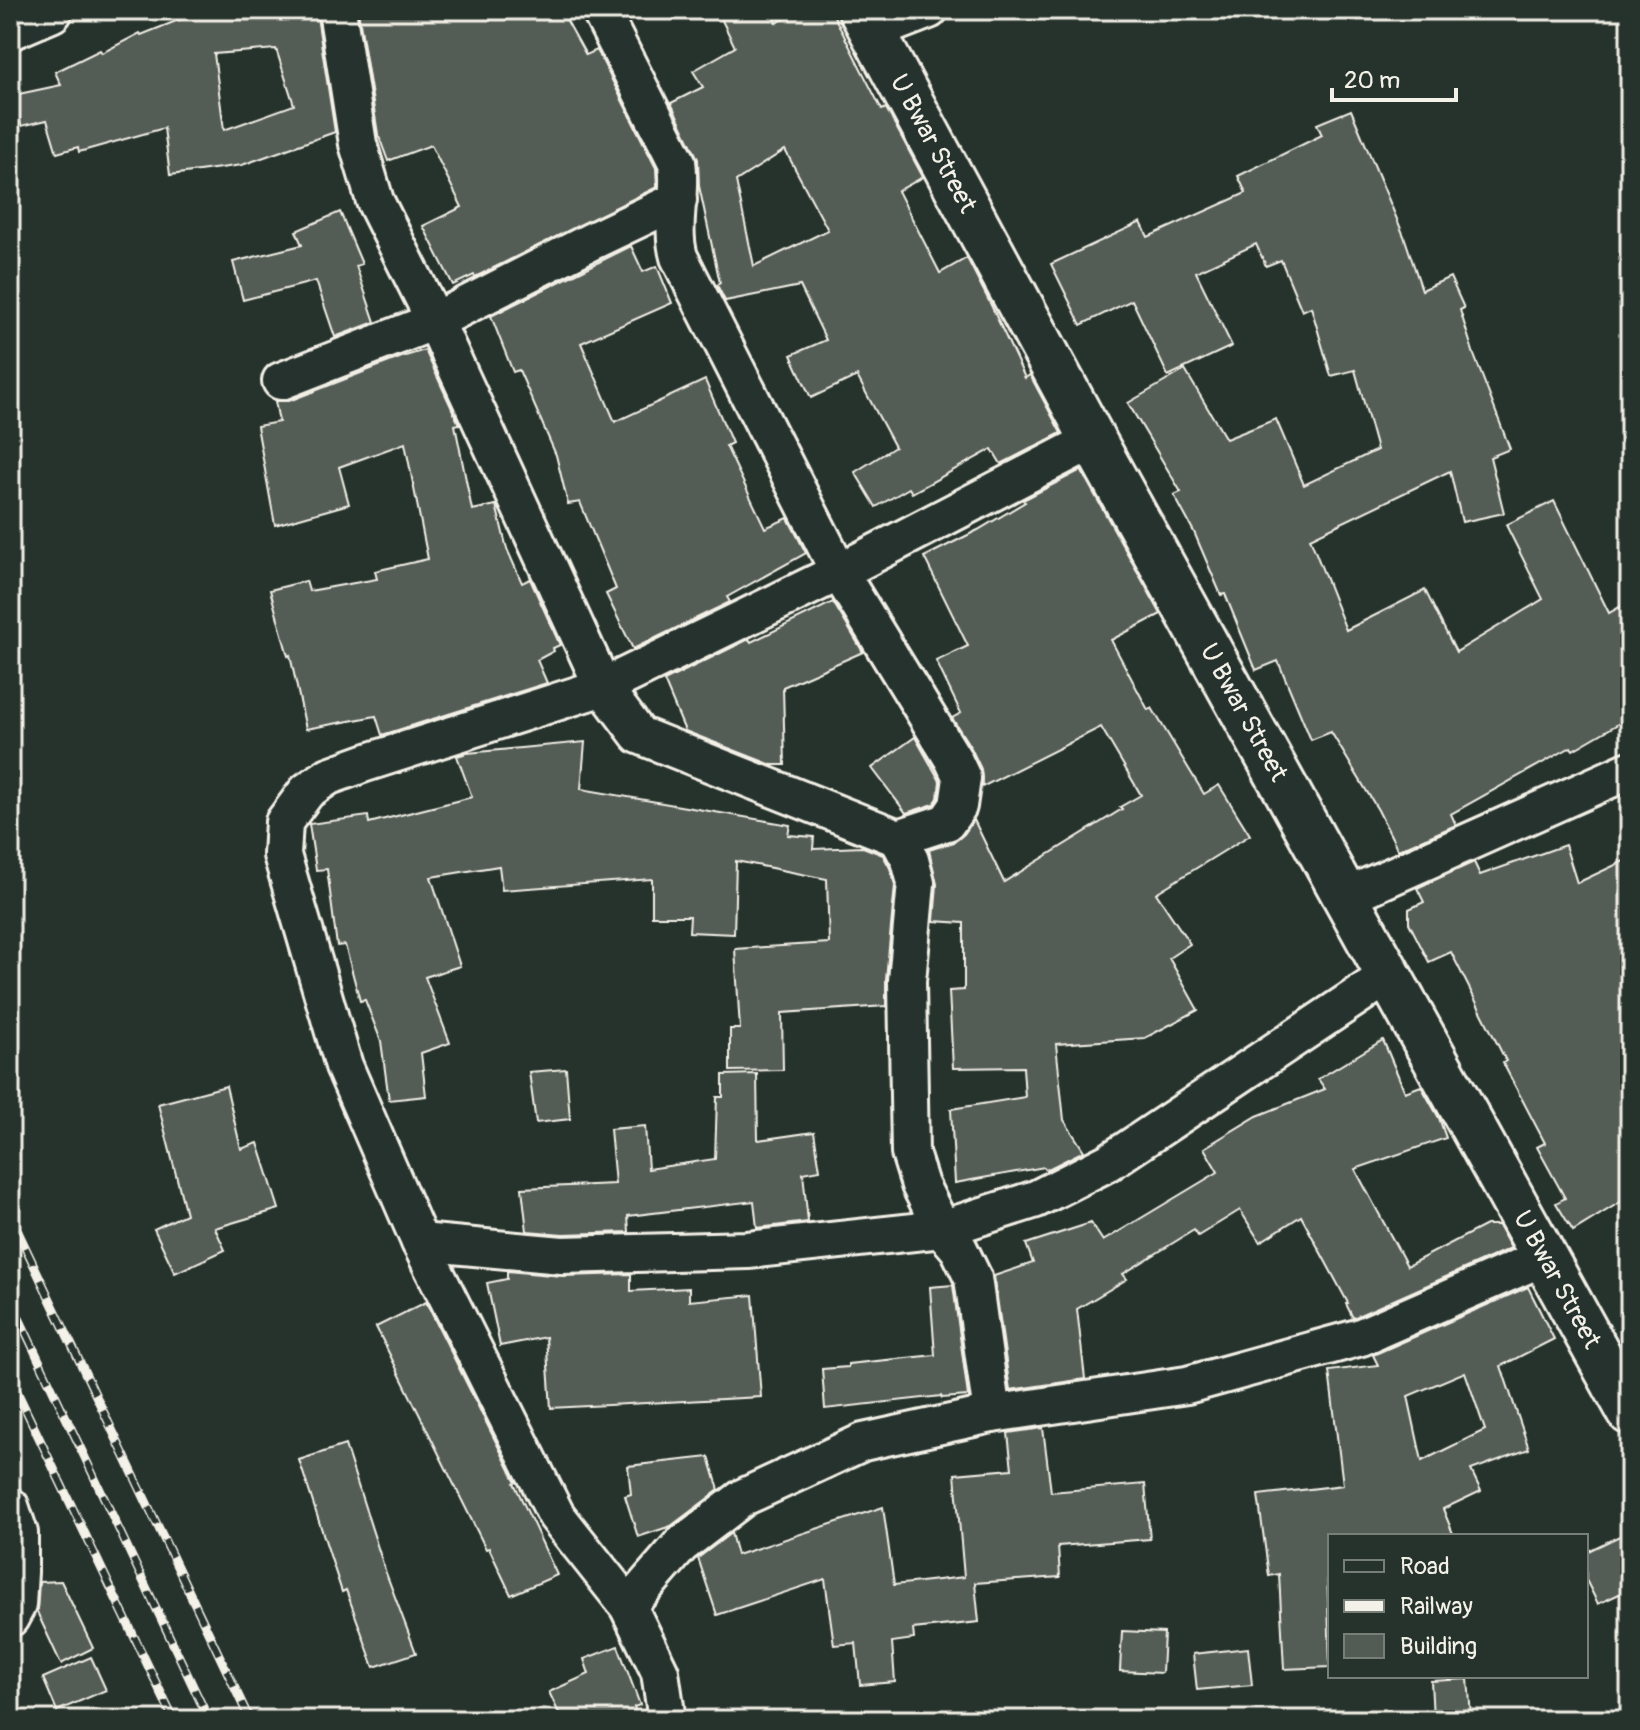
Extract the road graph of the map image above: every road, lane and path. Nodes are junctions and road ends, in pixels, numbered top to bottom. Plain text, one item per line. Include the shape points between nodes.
1 (50, 10) edge
2 (337, 10) edge
3 (600, 10) edge
4 (929, 10) edge
5 (866, 21) edge
6 (10, 27) edge
7 (678, 200) junction
8 (435, 321) junction
9 (281, 381) dead end
10 (1093, 440) junction
11 (839, 572) junction
12 (603, 687) junction
13 (1630, 770) edge
14 (898, 838) junction
15 (1345, 897) junction
16 (1389, 975) junction
17 (942, 1229) junction
18 (420, 1242) junction
19 (1544, 1257) junction
20 (1630, 1412) edge
21 (992, 1414) junction
22 (10, 1506) edge
23 (628, 1606) junction
24 (10, 1618) edge
25 (667, 1720) edge

1 - 6 street
2 - 8 street via 358,144 375,201
3 - 7 street via 677,162
4 - 5 street
5 - 10 street, U Bwar Street
7 - 8 street
7 - 11 street via 679,257
8 - 9 street
8 - 12 street
10 - 11 street
10 - 15 street, U Bwar Street
11 - 12 street
11 - 14 street via 962,778 958,806 947,822
12 - 14 street via 639,735
12 - 18 street via 329,776 307,791 284,822 282,855 344,1066
13 - 15 street
14 - 17 street via 916,883 907,981 910,1153
15 - 16 street, U Bwar Street
16 - 17 street via 1109,1162 1036,1199
16 - 19 street, U Bwar Street
17 - 18 street via 748,1250 578,1255
17 - 21 street via 973,1278
18 - 23 street via 556,1515
19 - 20 street, U Bwar Street
19 - 21 street via 1361,1337 1187,1385
21 - 23 street via 863,1442 744,1497 681,1545
22 - 24 street via 19,1533 17,1605
23 - 25 street via 660,1672

